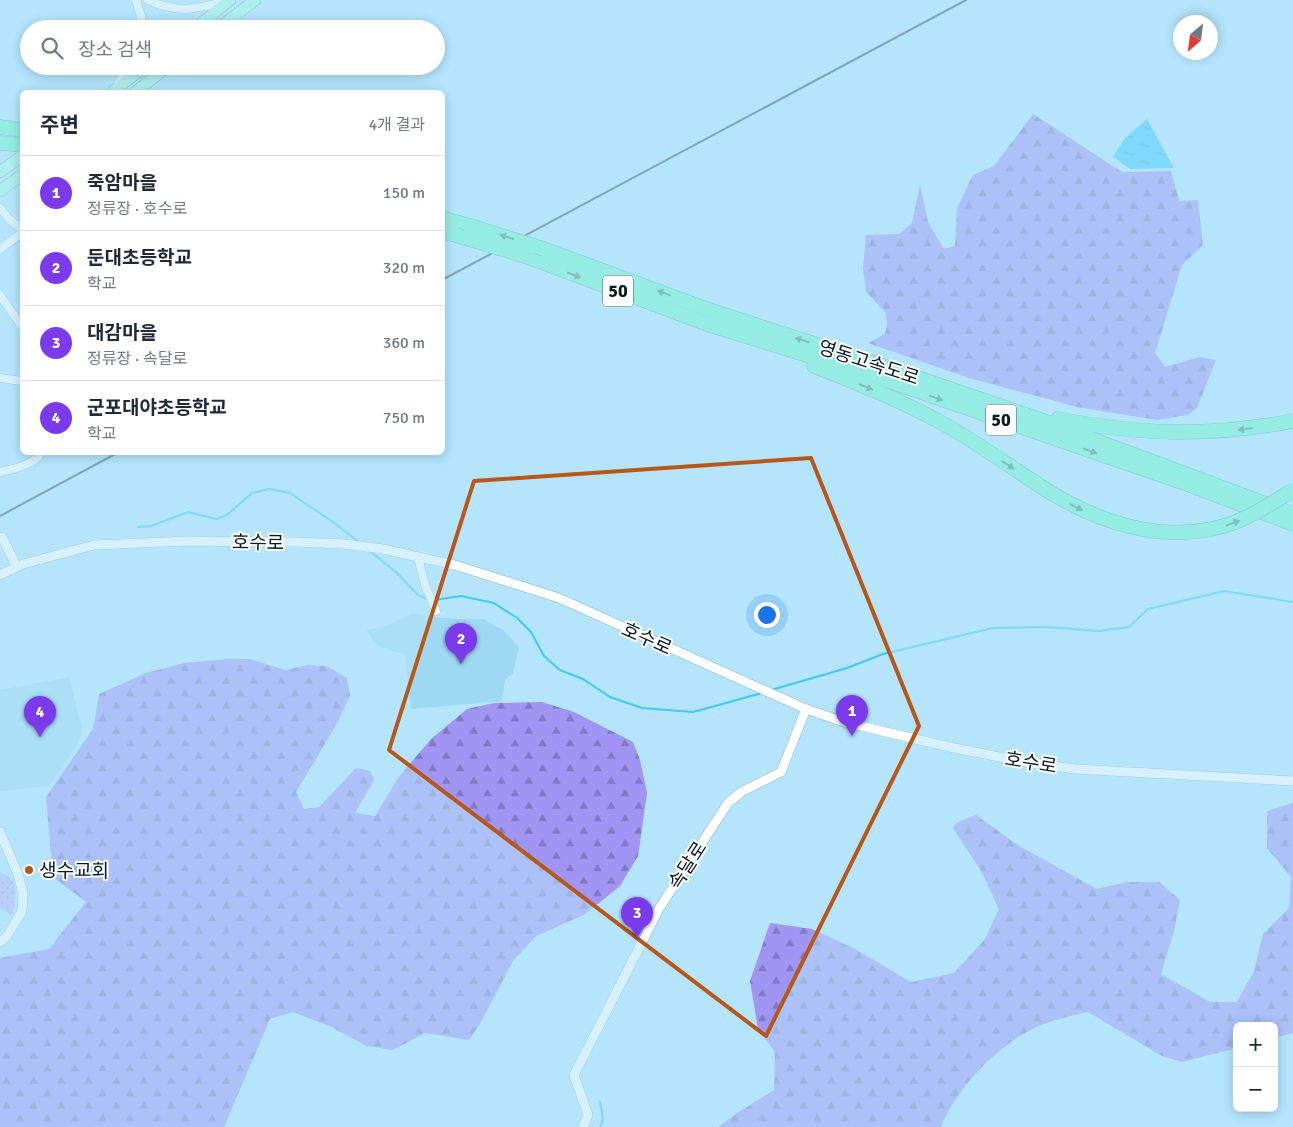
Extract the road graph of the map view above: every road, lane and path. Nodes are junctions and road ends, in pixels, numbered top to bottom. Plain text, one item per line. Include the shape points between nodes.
1 (136, 0) edge
2 (148, 0) edge
3 (229, 0) edge
4 (255, 0) edge
5 (142, 20) edge
6 (205, 20) edge
7 (229, 20) edge
8 (123, 75) edge
9 (135, 75) edge
10 (157, 75) edge
11 (114, 90) edge
12 (116, 90) edge
13 (138, 90) edge
14 (0, 127) edge
15 (20, 130) edge
16 (0, 143) edge
17 (20, 145) edge
18 (20, 157) edge
19 (0, 172) edge
20 (20, 177) edge
21 (0, 192) edge
22 (0, 208) edge
23 (445, 219) edge
24 (20, 229) edge
25 (20, 233) edge
26 (449, 234) edge
27 (0, 249) edge
28 (0, 294) edge
29 (20, 324) edge
30 (707, 324) junction
31 (0, 378) edge
32 (20, 381) edge
33 (1015, 410) junction
34 (1293, 421) edge
35 (39, 455) edge
36 (0, 472) edge
37 (1293, 490) edge
38 (1293, 514) edge
39 (1293, 524) edge
40 (2, 537) dead end
41 (418, 557) junction
42 (17, 567) junction
43 (0, 575) edge
44 (436, 611) dead end
45 (806, 709) junction
46 (1293, 781) edge
47 (0, 832) edge
48 (0, 942) edge
49 (583, 1127) edge

1 - 5 street
2 - 3 street via 162,7 185,10
3 - 6 main road
4 - 7 main road
8 - 11 street
9 - 12 main road
10 - 13 main road
14 - 15 highway
16 - 17 highway
18 - 19 main road
20 - 21 main road
22 - 24 street
33 -> 23 highway, 영동고속도로 / 50, bridge via 709,310 544,249
25 - 27 street
26 -> 30 highway, 영동고속도로 / 50, bridge via 528,257
28 - 29 street
30 -> 37 highway, bridge via 847,379 922,413 974,442 1073,506 1128,526 1170,532 1227,525 1256,513
30 -> 39 highway, 영동고속도로 / 50 via 874,376
31 - 32 street
34 -> 33 highway via 1230,431 1152,432 1109,428
33 - 38 highway, 영동고속도로 / 50
35 - 36 street via 16,469
40 - 42 street
41 - 42 street, 호수로 via 344,544 188,541 94,545
41 - 44 street
41 - 45 street, 호수로 via 560,598
42 - 43 street, 호수로
45 - 46 street, 호수로 via 844,722 1029,763 1075,769
45 - 49 street, 속달로 via 781,772 741,792 728,803 660,907 574,1075 588,1115
47 - 48 street via 23,893 22,911

